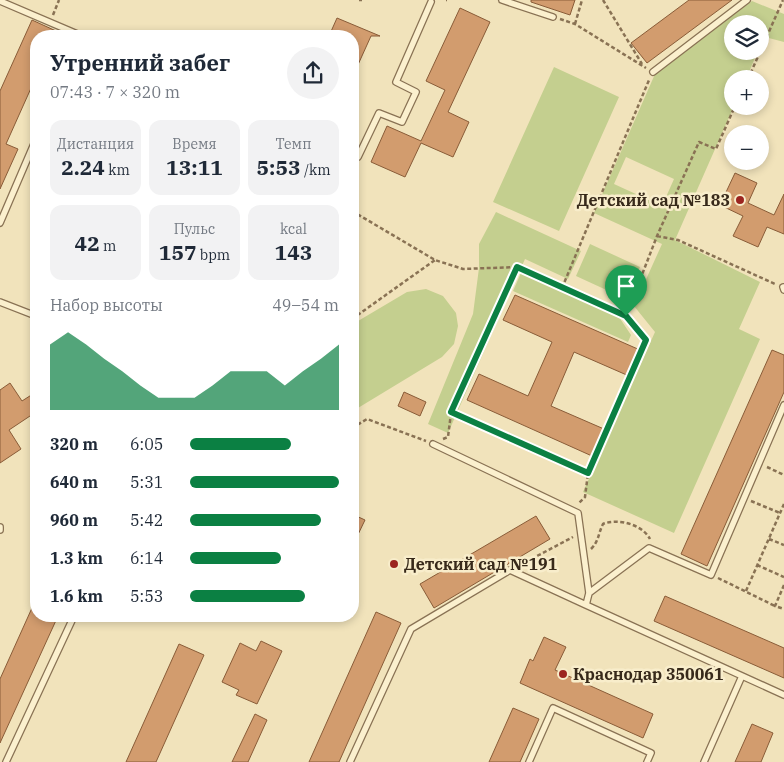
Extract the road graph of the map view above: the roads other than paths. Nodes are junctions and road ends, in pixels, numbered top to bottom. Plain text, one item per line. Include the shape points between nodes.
1 (502, 0) edge
2 (746, 0) edge
3 (4, 1) edge
4 (431, 2) dead end
5 (553, 17) road end
6 (69, 30) edge
7 (652, 72) road end
8 (30, 153) edge
9 (359, 156) edge
10 (0, 223) edge
11 (0, 302) edge
12 (30, 314) edge
13 (784, 405) edge
14 (433, 444) road end
15 (589, 592) junction
16 (586, 606) junction
17 (71, 622) edge
18 (742, 676) junction
19 (784, 695) edge
20 (6, 762) edge
21 (350, 762) edge
22 (529, 762) edge
23 (647, 762) edge
24 (704, 762) edge

1 - 5 lane
2 - 7 lane
3 - 6 lane
4 - 9 lane via 396,82 416,92 402,122 379,113
8 - 10 lane
11 - 12 lane
13 - 15 lane via 711,575 649,548
14 - 15 lane via 578,513
15 - 16 lane
16 - 18 lane
16 - 21 lane via 510,570 411,629
17 - 20 lane
18 - 19 lane
18 - 24 lane
22 - 23 lane via 553,708 651,753

